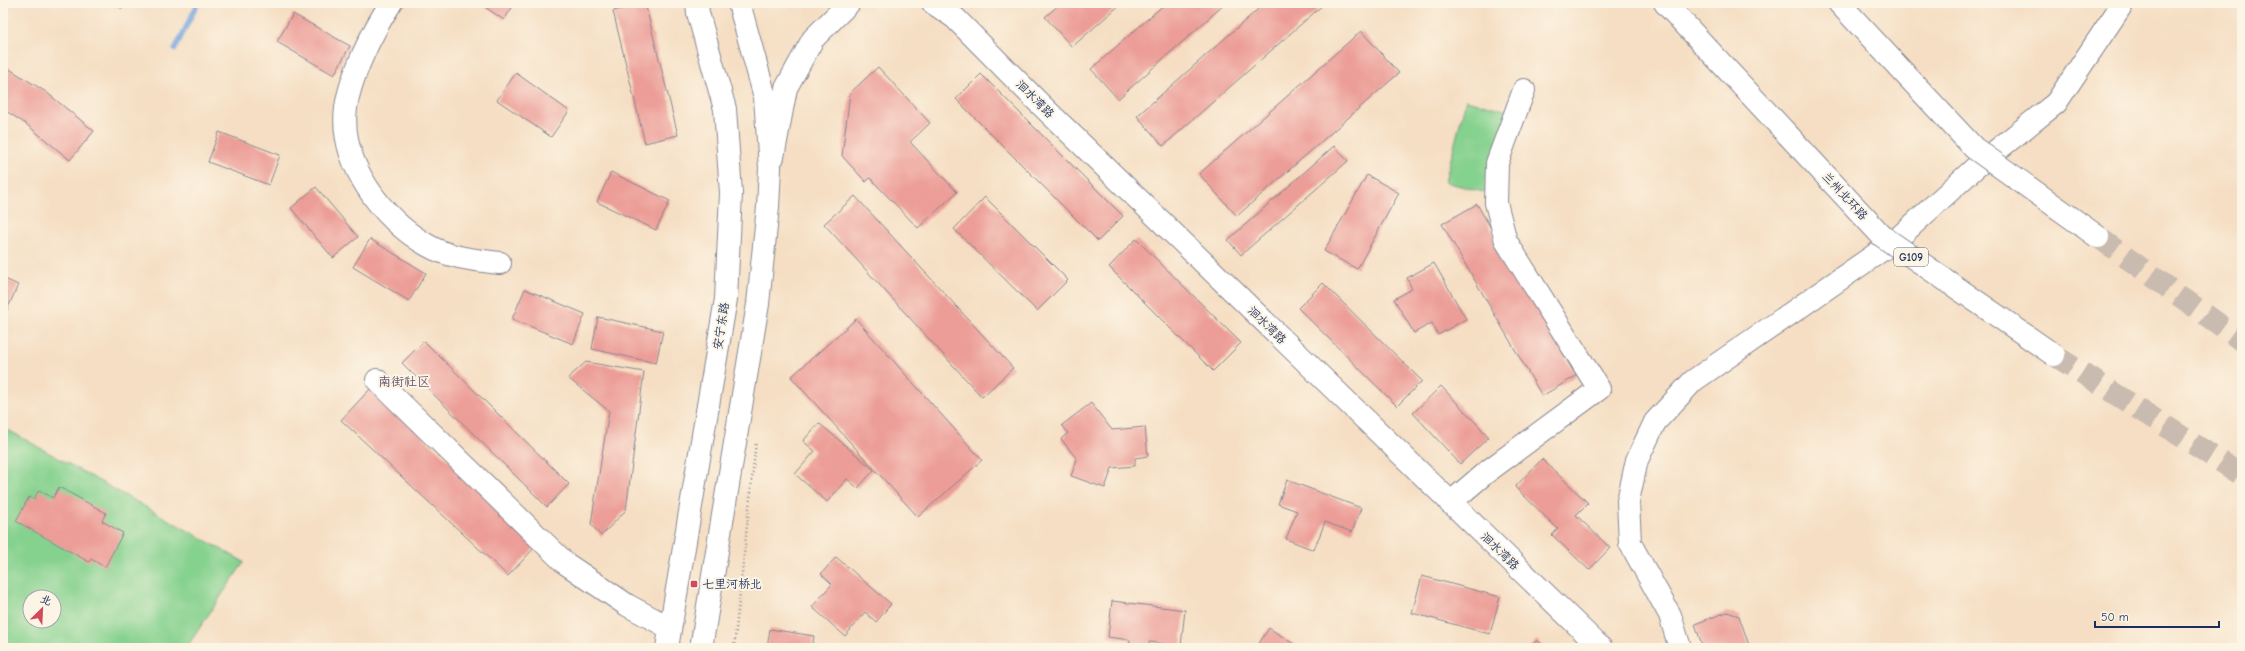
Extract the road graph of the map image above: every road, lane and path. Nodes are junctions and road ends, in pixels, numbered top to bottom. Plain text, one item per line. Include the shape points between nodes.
1 (391, 3) edge
2 (697, 3) edge
3 (739, 3) edge
4 (849, 3) edge
5 (933, 3) edge
6 (1665, 3) edge
7 (1839, 3) edge
8 (2123, 3) edge
9 (1524, 90) dead end
10 (770, 168) junction
11 (2098, 237) tunnel mouth
12 (500, 262) dead end
13 (2054, 355) tunnel mouth
14 (377, 380) dead end
15 (1450, 502) junction
16 (669, 638) edge
17 (701, 648) edge
18 (1601, 648) edge
19 (1680, 648) edge

1 - 12 main road via 360,62 346,108 347,139 356,169 397,224 427,246 462,259
2 - 16 main road, 安宁东路 via 725,109 731,193 726,299
3 - 10 main road via 765,97
4 - 10 main road via 813,39 786,88
5 - 15 main road, 洄水湾路 via 955,18
6 - 13 main road, 兰州北环路 / G109, bridge via 1882,236
7 - 11 main road, bridge via 1974,148
8 - 19 main road via 2056,103 1977,166 1895,241 1693,381 1655,422 1636,467 1628,501 1630,543 1670,615
9 - 15 main road via 1497,163 1496,203 1506,241 1599,389
10 - 17 main road via 758,304
14 - 16 main road via 565,563 627,605
15 - 18 main road, 洄水湾路

